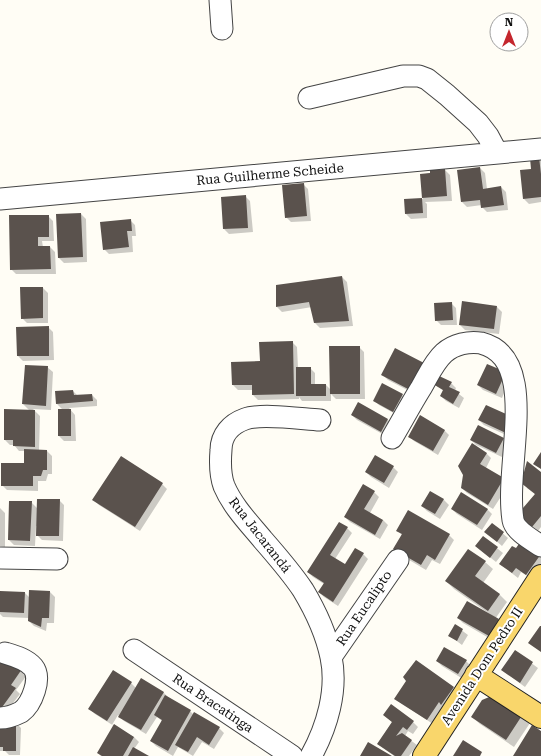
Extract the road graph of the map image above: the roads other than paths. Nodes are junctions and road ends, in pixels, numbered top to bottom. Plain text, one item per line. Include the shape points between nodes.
1 (220, 0) edge
2 (222, 29) dead end
3 (309, 98) dead end
4 (541, 149) edge
5 (497, 153) junction
6 (0, 199) edge
7 (320, 420) dead end
8 (392, 438) dead end
9 (541, 546) edge
10 (0, 558) edge
11 (57, 559) dead end
12 (398, 560) dead end
13 (541, 576) edge
14 (134, 650) dead end
15 (5, 653) dead end
16 (331, 657) junction
17 (476, 674) junction
18 (0, 718) edge
19 (541, 718) edge
20 (292, 756) edge
21 (311, 756) edge
22 (424, 756) edge

1 - 2 street
3 - 5 street via 403,76 419,76 447,94 478,123
4 - 5 street, Rua Guilherme Scheide
5 - 6 street, Rua Guilherme Scheide
7 - 16 street, Rua Jacarandá via 259,416 234,423 225,434 221,446 220,466 230,499 303,591 317,616
8 - 9 street via 434,364 445,352 457,345 479,342 502,347 513,353 530,375 533,390 530,422 514,494 513,522 519,530
10 - 11 street
12 - 16 street, Rua Eucalipto
13 - 17 main road, Avenida Dom Pedro II
14 - 20 street, Rua Bracatinga
15 - 18 street via 22,658 32,666 37,673 37,684 31,699 22,711
16 - 21 street, Rua Jacarandá via 333,679 327,719
17 - 19 main road
17 - 22 main road, Avenida Dom Pedro II

